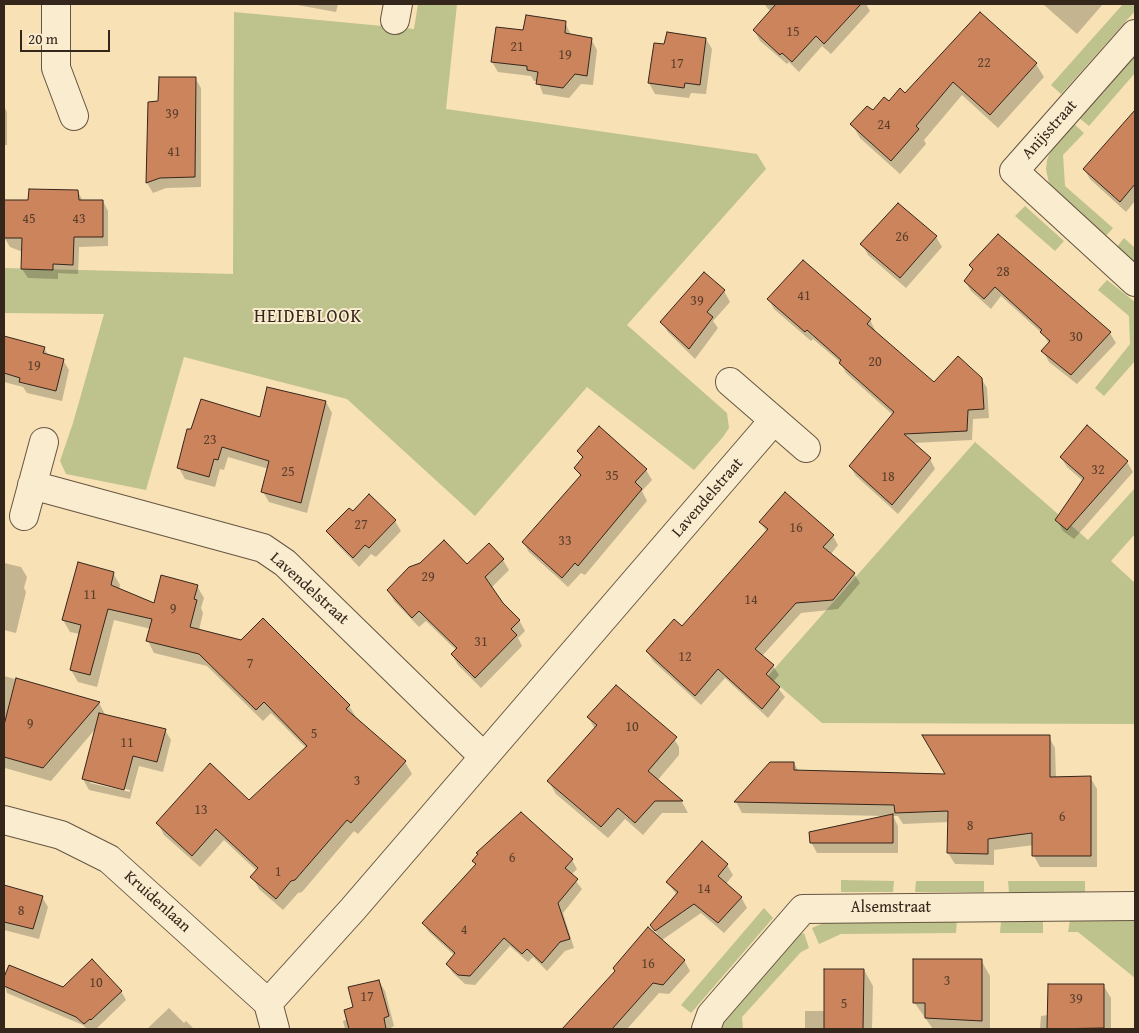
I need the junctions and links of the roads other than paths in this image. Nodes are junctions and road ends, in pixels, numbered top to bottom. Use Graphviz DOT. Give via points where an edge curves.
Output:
graph roads {
  1 [pos="56,4"];
  2 [pos="1135,34"];
  3 [pos="74,116"];
  4 [pos="1135,282"];
  5 [pos="730,382"];
  6 [pos="774,420"];
  7 [pos="44,442"];
  8 [pos="806,448"];
  9 [pos="32,485"];
  10 [pos="24,516"];
  11 [pos="483,756"];
  12 [pos="4,820"];
  13 [pos="1135,906"];
  14 [pos="268,1003"];
  15 [pos="275,1029"];
  16 [pos="706,1029"];
  1 -- 3 [label="street" via="56,68"];
  2 -- 4 [label="street, Anijsstraat" via="1014,170"];
  5 -- 6 [label="street"];
  6 -- 8 [label="street"];
  6 -- 11 [label="street, Lavendelstraat"];
  7 -- 9 [label="street"];
  9 -- 10 [label="street"];
  9 -- 11 [label="street, Lavendelstraat" via="263,548 285,563"];
  11 -- 14 [label="street, Lavendelstraat"];
  12 -- 14 [label="street, Kruidenlaan" via="61,835 109,859"];
  13 -- 16 [label="street, Alsemstraat" via="803,909 711,1015"];
  14 -- 15 [label="street"];
}
